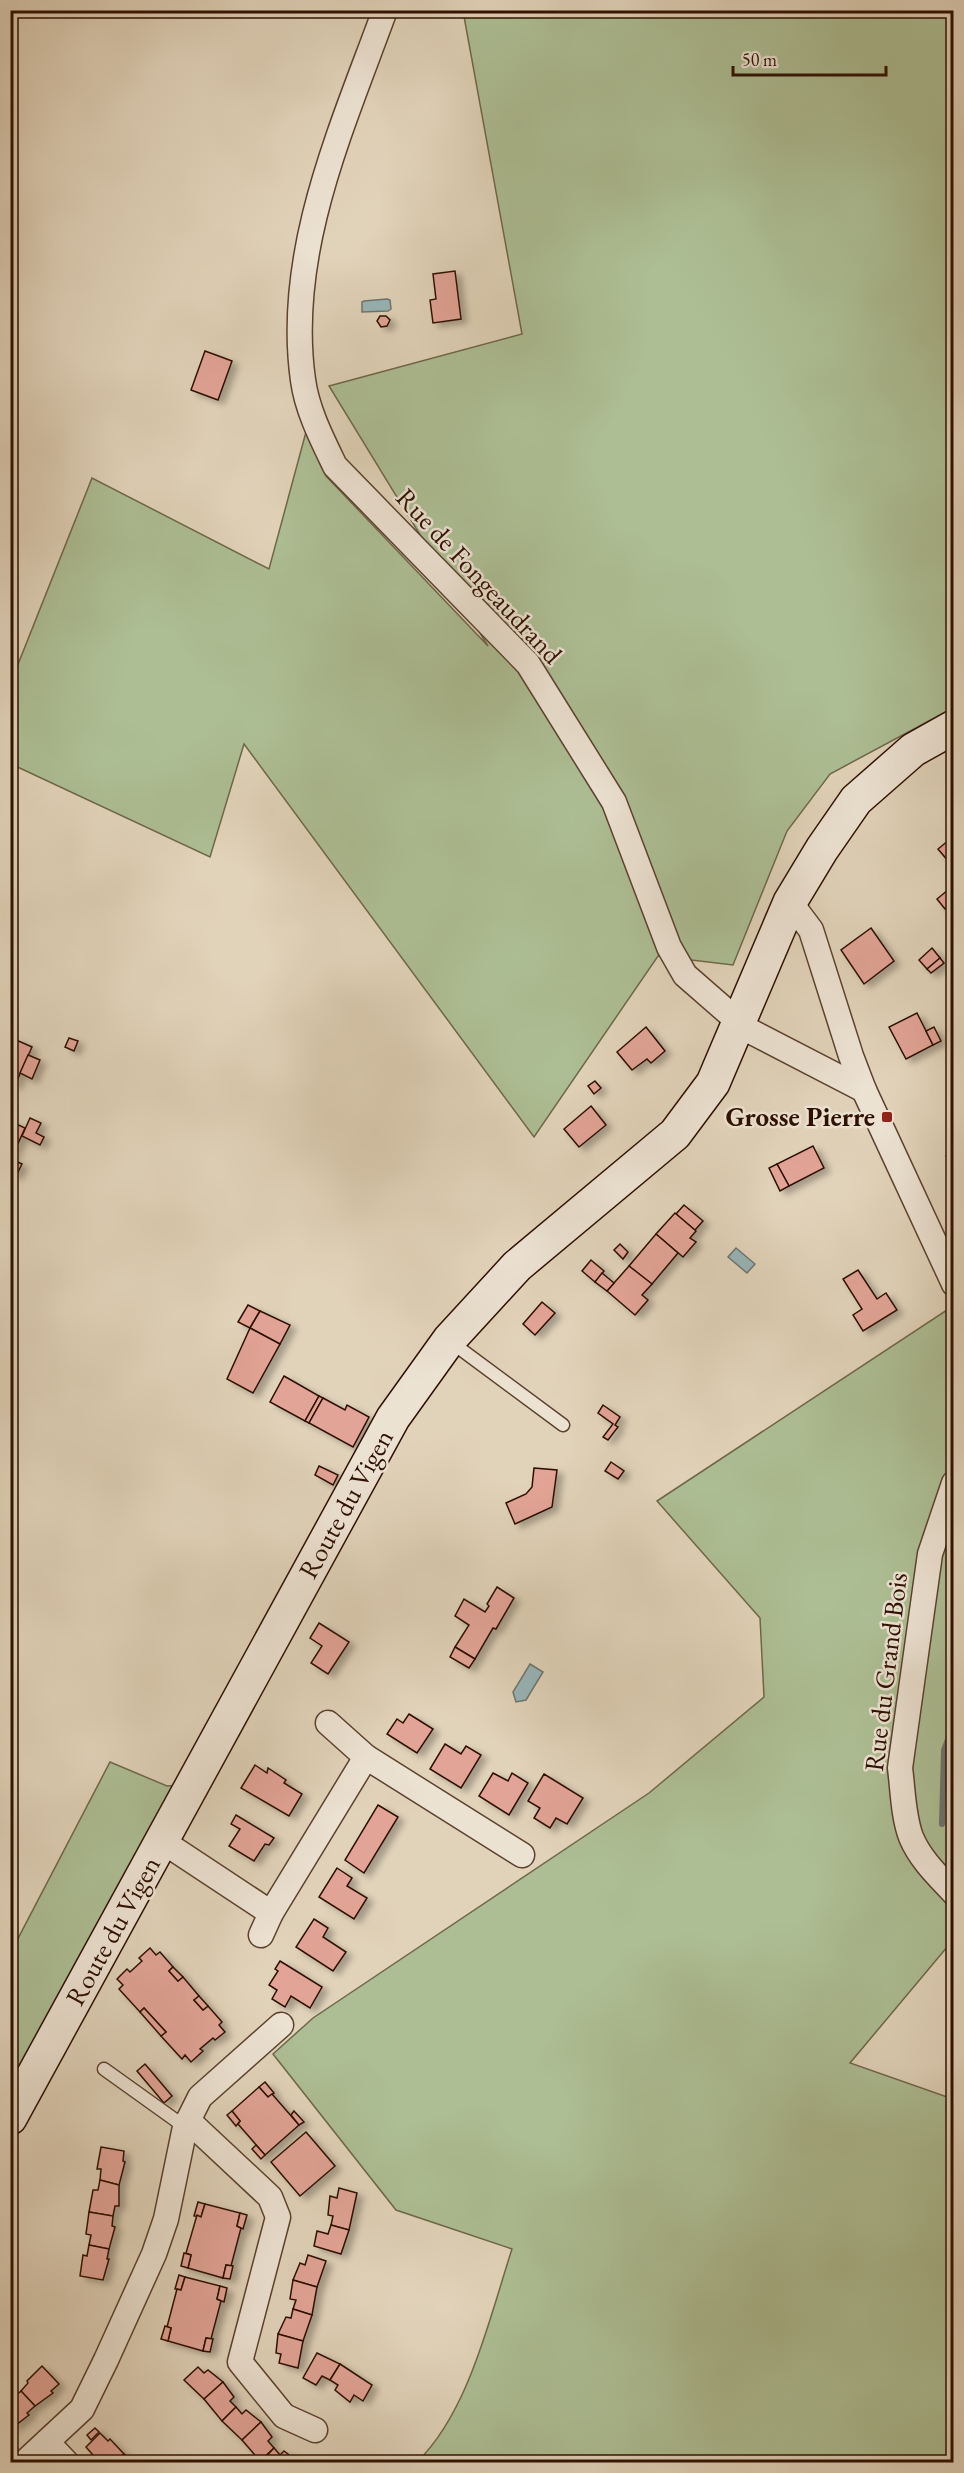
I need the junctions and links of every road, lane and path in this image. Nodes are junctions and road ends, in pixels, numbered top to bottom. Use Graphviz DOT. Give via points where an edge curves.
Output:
graph roads {
  1 [pos="385,10"];
  2 [pos="954,727"];
  3 [pos="790,902"];
  4 [pos="740,1024"];
  5 [pos="864,1090"];
  6 [pos="954,1284"];
  7 [pos="449,1340"];
  8 [pos="563,1425"];
  9 [pos="954,1483"];
  10 [pos="328,1723"];
  11 [pos="366,1756"];
  12 [pos="162,1841"];
  13 [pos="522,1855"];
  14 [pos="954,1893"];
  15 [pos="271,1912"];
  16 [pos="261,1935"];
  17 [pos="281,2025"];
  18 [pos="104,2069"];
  19 [pos="10,2118"];
  20 [pos="186,2124"];
  21 [pos="315,2430"];
  22 [pos="47,2442"];
  23 [pos="25,2463"];
  24 [pos="66,2463"];
  1 -- 4 [label="street, Rue de Fongeaudrand" via="342,123 307,253 300,327 303,382 316,426 334,466 528,664 614,802 669,947 686,975"];
  2 -- 3 [label="street, Route du Vigen" via="913,750 856,800"];
  3 -- 4 [label="street, Route du Vigen"];
  3 -- 5 [label="street" via="811,930"];
  4 -- 5 [label="street"];
  4 -- 7 [label="street, Route du Vigen" via="713,1083 675,1134 517,1266"];
  5 -- 6 [label="street"];
  7 -- 8 [label="lane"];
  7 -- 12 [label="street, Route du Vigen" via="393,1418"];
  9 -- 14 [label="street, Rue du Grand Bois" via="930,1554 900,1768 911,1837 929,1866"];
  10 -- 11 [label="street"];
  11 -- 13 [label="street"];
  11 -- 15 [label="street"];
  12 -- 15 [label="street"];
  12 -- 19 [label="street, Route du Vigen"];
  15 -- 16 [label="street"];
  17 -- 20 [label="street" via="200,2097"];
  18 -- 20 [label="lane"];
  20 -- 21 [label="street" via="193,2125 270,2197 278,2217 240,2362 284,2416"];
  20 -- 22 [label="street" via="166,2219 154,2254 82,2409"];
  22 -- 23 [label="street"];
  22 -- 24 [label="street"];
}
